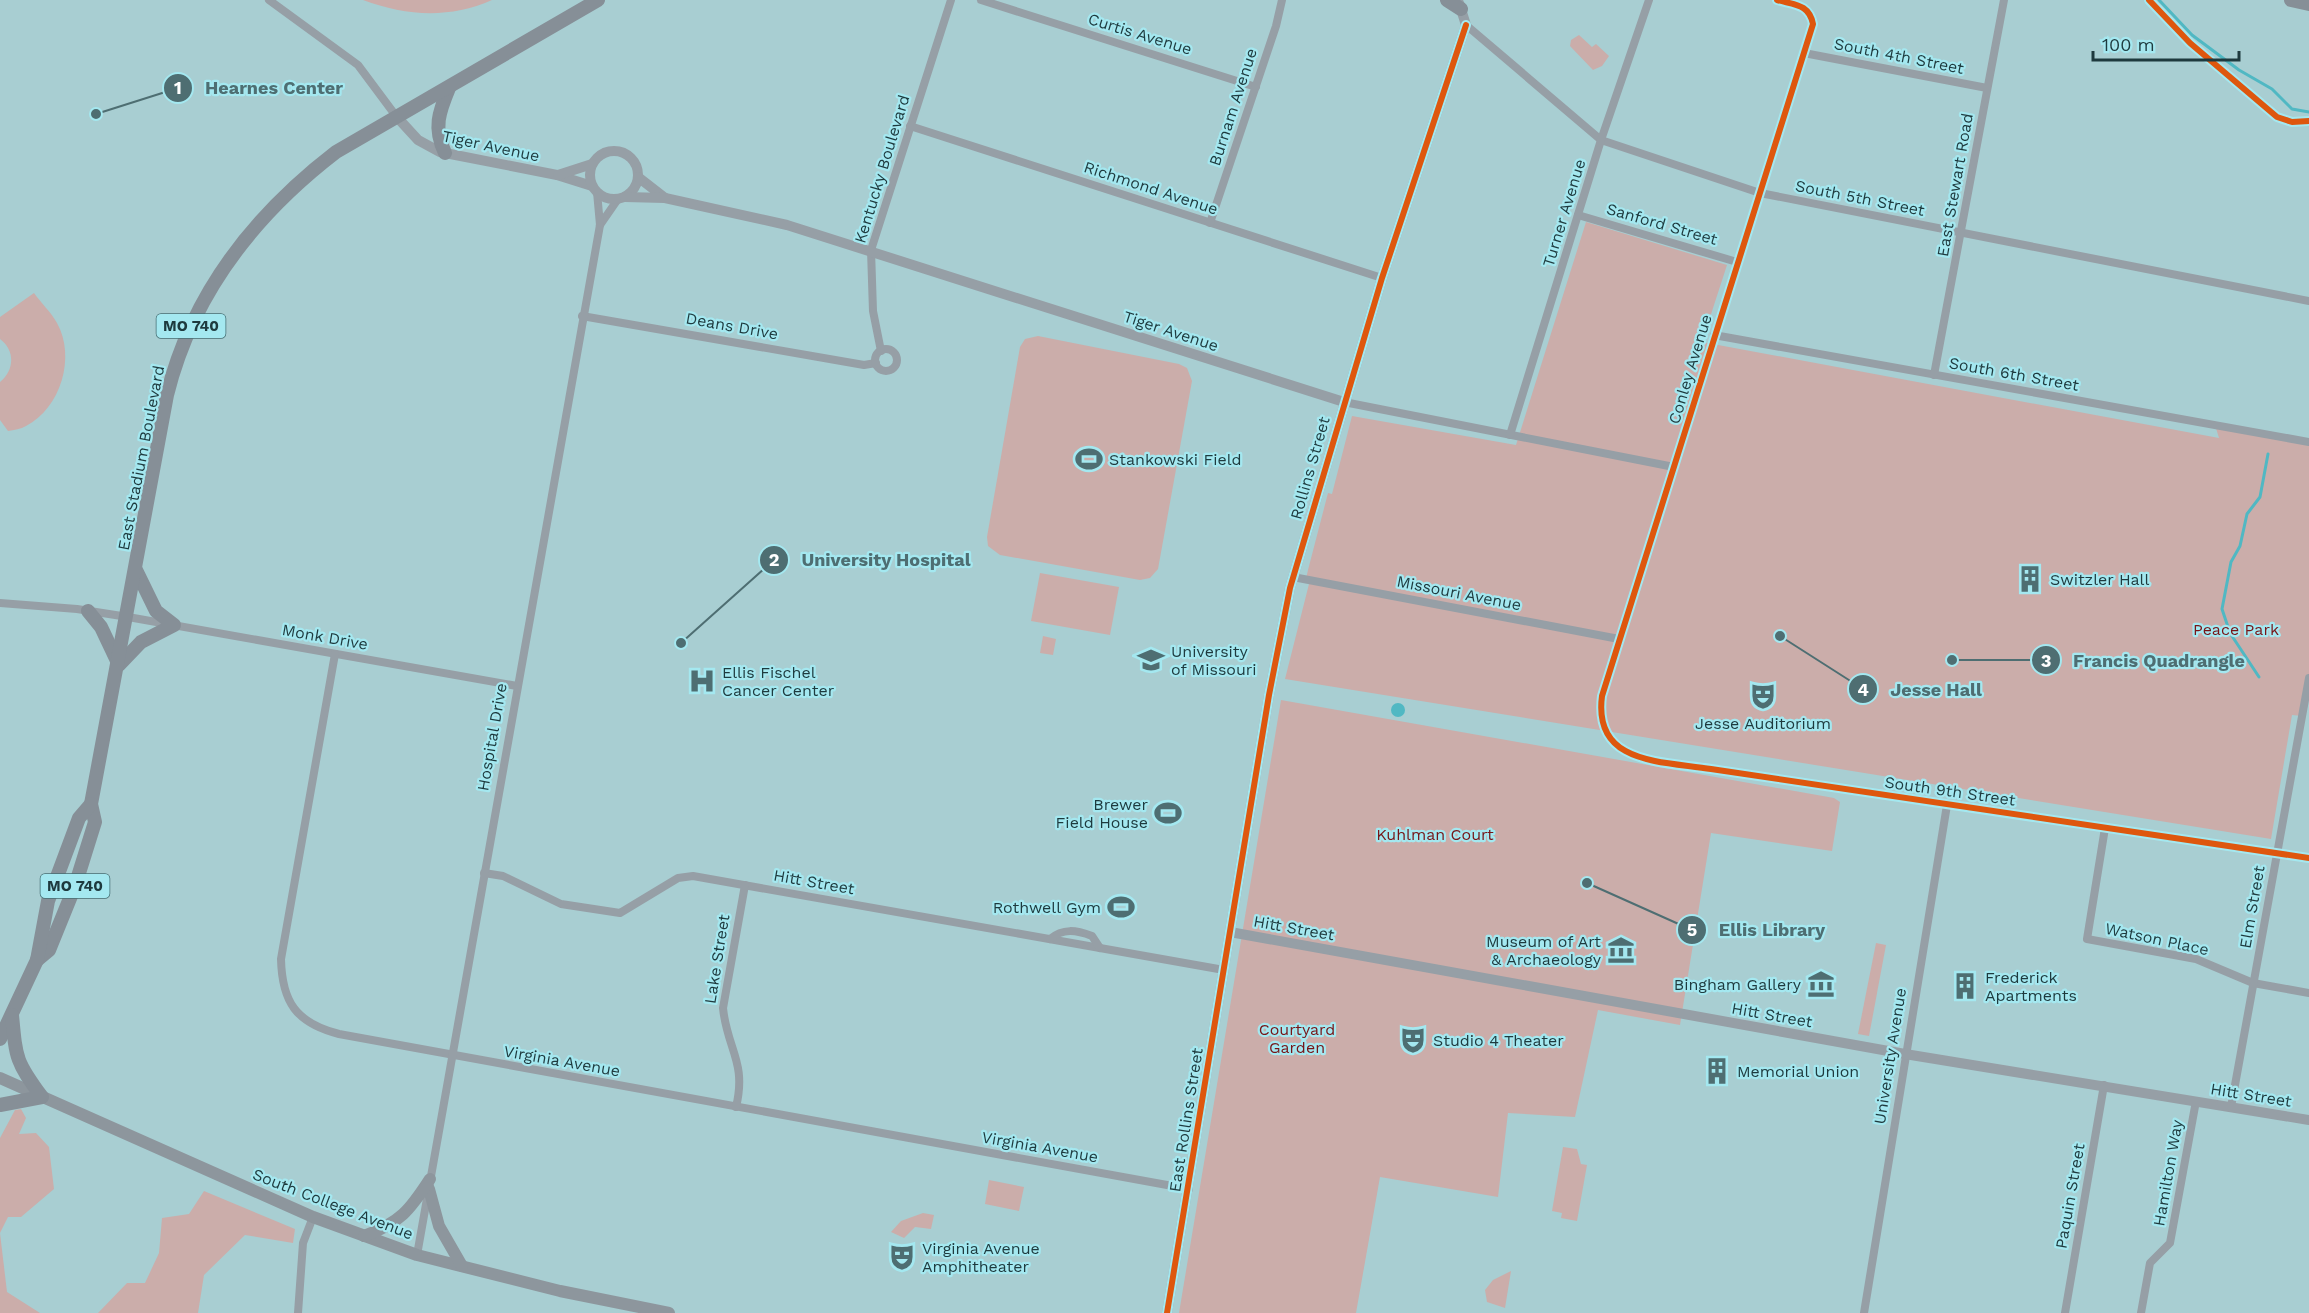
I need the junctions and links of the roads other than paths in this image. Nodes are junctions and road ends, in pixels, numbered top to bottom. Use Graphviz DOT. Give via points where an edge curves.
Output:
graph roads {
  1 [pos="269,0"];
  2 [pos="598,0"];
  3 [pos="951,0"];
  4 [pos="981,0"];
  5 [pos="1282,0"];
  6 [pos="1447,0"];
  7 [pos="1649,0"];
  8 [pos="1777,0"];
  9 [pos="2004,0"];
  10 [pos="2291,0"];
  11 [pos="1461,3"];
  12 [pos="2309,4"];
  13 [pos="1466,25"];
  14 [pos="1804,53"];
  15 [pos="449,87"];
  16 [pos="1256,87"];
  17 [pos="1987,88"];
  18 [pos="396,116"];
  19 [pos="910,126"];
  20 [pos="1601,140"];
  21 [pos="446,153"];
  22 [pos="592,164"];
  23 [pos="558,175"];
  24 [pos="638,177"];
  25 [pos="594,189"];
  26 [pos="1760,193"];
  27 [pos="621,198"];
  28 [pos="665,198"];
  29 [pos="1578,215"];
  30 [pos="1210,223"];
  31 [pos="600,225"];
  32 [pos="1962,234"];
  33 [pos="871,250"];
  34 [pos="1737,262"];
  35 [pos="1382,278"];
  36 [pos="2309,301"];
  37 [pos="582,316"];
  38 [pos="1714,335"];
  39 [pos="881,351"];
  40 [pos="876,363"];
  41 [pos="1934,375"];
  42 [pos="1344,402"];
  43 [pos="1510,435"];
  44 [pos="2309,442"];
  45 [pos="1674,467"];
  46 [pos="136,570"];
  47 [pos="1293,577"];
  48 [pos="0,603"];
  49 [pos="88,611"];
  50 [pos="128,617"];
  51 [pos="174,626"];
  52 [pos="1619,639"];
  53 [pos="335,654"];
  54 [pos="119,665"];
  55 [pos="2309,678"];
  56 [pos="517,686"];
  57 [pos="2306,717"];
  58 [pos="1601,724"];
  59 [pos="91,804"];
  60 [pos="1947,805"];
  61 [pos="2105,828"];
  62 [pos="2277,853"];
  63 [pos="2309,858"];
  64 [pos="484,873"];
  65 [pos="745,885"];
  66 [pos="1230,932"];
  67 [pos="37,960"];
  68 [pos="1224,970"];
  69 [pos="2253,983"];
  70 [pos="2309,993"];
  71 [pos="6,1017"];
  72 [pos="0,1040"];
  73 [pos="1905,1054"];
  74 [pos="451,1055"];
  75 [pos="0,1078"];
  76 [pos="2104,1085"];
  77 [pos="42,1097"];
  78 [pos="2196,1101"];
  79 [pos="0,1105"];
  80 [pos="736,1107"];
  81 [pos="2231,1107"];
  82 [pos="2309,1120"];
  83 [pos="429,1184"];
  84 [pos="1189,1189"];
  85 [pos="313,1217"];
  86 [pos="364,1236"];
  87 [pos="417,1255"];
  88 [pos="462,1266"];
  89 [pos="632,1310"];
  90 [pos="298,1313"];
  91 [pos="669,1313"];
  92 [pos="1167,1313"];
  93 [pos="1864,1313"];
  94 [pos="2066,1313"];
  95 [pos="2141,1313"];
  1 -- 18 [label="street" via="358,65"];
  2 -- 15 [label="main road, East Stadium Boulevard / MO 740"];
  3 -- 19 [label="street, Kentucky Boulevard"];
  4 -- 16 [label="street, Curtis Avenue"];
  5 -- 16 [label="street, Burnam Avenue"];
  6 -- 11 [label="main road"];
  7 -- 20 [label="street, Turner Avenue"];
  8 -- 14 [label="street, Conley Avenue" via="1811,13 1813,24"];
  9 -- 17 [label="street, East Stewart Road"];
  10 -- 12 [label="main road"];
  11 -- 13 [label="street"];
  13 -- 20 [label="street, South 5th Street"];
  13 -- 35 [label="street, Rollins Street"];
  14 -- 17 [label="street, South 4th Street"];
  14 -- 26 [label="street, Conley Avenue"];
  15 -- 18 [label="main road, East Stadium Boulevard / MO 740"];
  15 -- 21 [label="main road" via="437,123 439,141"];
  16 -- 30 [label="street, Burnam Avenue"];
  17 -- 32 [label="street, East Stewart Road"];
  18 -- 21 [label="street, Tiger Avenue" via="427,147"];
  18 -- 46 [label="main road, East Stadium Boulevard / MO 740" via="336,152 278,202 238,247 205,296 175,366"];
  19 -- 30 [label="street, Richmond Avenue"];
  19 -- 33 [label="street, Kentucky Boulevard"];
  20 -- 26 [label="street, South 5th Street"];
  20 -- 29 [label="street, Turner Avenue"];
  21 -- 23 [label="street, Tiger Avenue"];
  22 -- 23 [label="street, Tiger Avenue"];
  22 -- 24 [label="street" via="603,153 620,152 634,161"];
  22 -- 25 [label="street"];
  23 -- 25 [label="street, Tiger Avenue"];
  24 -- 27 [label="street" via="636,185"];
  24 -- 28 [label="street, Tiger Avenue"];
  25 -- 27 [label="street" via="603,197"];
  25 -- 31 [label="street, Hospital Drive"];
  26 -- 32 [label="street, South 5th Street"];
  26 -- 34 [label="street, Conley Avenue"];
  27 -- 28 [label="street, Tiger Avenue"];
  27 -- 31 [label="street, Hospital Drive"];
  28 -- 33 [label="street, Tiger Avenue" via="787,225"];
  29 -- 34 [label="street, Sanford Street"];
  29 -- 43 [label="street, Turner Avenue"];
  30 -- 35 [label="street, Richmond Avenue"];
  31 -- 37 [label="street, Hospital Drive"];
  32 -- 36 [label="street, South 5th Street"];
  32 -- 41 [label="street, East Stewart Road"];
  33 -- 39 [label="street, Kentucky Boulevard" via="873,311"];
  33 -- 42 [label="street, Tiger Avenue"];
  34 -- 38 [label="street, Conley Avenue"];
  35 -- 42 [label="street, Rollins Street"];
  37 -- 40 [label="street, Deans Drive" via="864,365"];
  37 -- 56 [label="street, Hospital Drive"];
  38 -- 41 [label="street, South 6th Street"];
  38 -- 45 [label="street, Conley Avenue"];
  39 -- 40 [label="street"];
  39 -- 40 [label="street" via="893,351 896,364 885,370"];
  41 -- 44 [label="street, South 6th Street"];
  42 -- 43 [label="street, Tiger Avenue"];
  42 -- 47 [label="street, Rollins Street"];
  43 -- 45 [label="street, Tiger Avenue"];
  45 -- 52 [label="street, Conley Avenue"];
  46 -- 50 [label="main road, East Stadium Boulevard / MO 740"];
  46 -- 51 [label="main road" via="156,611"];
  47 -- 52 [label="street, Missouri Avenue"];
  47 -- 66 [label="street, Rollins Street" via="1270,687"];
  48 -- 49 [label="street, Monk Drive"];
  49 -- 50 [label="street, Monk Drive"];
  49 -- 54 [label="main road"];
  50 -- 51 [label="street, Monk Drive"];
  50 -- 54 [label="main road, East Stadium Boulevard / MO 740"];
  51 -- 53 [label="street, Monk Drive"];
  51 -- 54 [label="main road" via="141,642"];
  52 -- 58 [label="street, Conley Avenue" via="1602,696"];
  53 -- 56 [label="street, Monk Drive"];
  53 -- 74 [label="street, Virginia Avenue" via="286,927 281,981 296,1012 324,1030"];
  54 -- 59 [label="main road, East Stadium Boulevard / MO 740"];
  55 -- 57 [label="street, Elm Street"];
  56 -- 64 [label="street, Hospital Drive"];
  57 -- 62 [label="street, Elm Street"];
  58 -- 60 [label="street, South 9th Street" via="1608,738 1634,756"];
  59 -- 67 [label="main road, East Stadium Boulevard / MO 740" via="79,818 48,901"];
  59 -- 67 [label="main road, East Stadium Boulevard / MO 740" via="95,822 75,886 49,950"];
  60 -- 61 [label="street, South 9th Street"];
  60 -- 73 [label="street, University Avenue"];
  61 -- 62 [label="street, South 9th Street"];
  61 -- 69 [label="street, Watson Place" via="2087,939 2196,959"];
  62 -- 63 [label="street, South 9th Street"];
  62 -- 69 [label="street, Elm Street"];
  64 -- 65 [label="street, Hitt Street" via="503,876 561,904 620,913 685,875"];
  64 -- 74 [label="street, Hospital Drive"];
  65 -- 68 [label="street, Hitt Street"];
  65 -- 80 [label="street, Lake Street" via="723,1008 724,1025 741,1080"];
  66 -- 68 [label="street, East Rollins Street"];
  66 -- 73 [label="street, Hitt Street"];
  67 -- 71 [label="main road, East Stadium Boulevard / MO 740"];
  68 -- 84 [label="street, East Rollins Street"];
  69 -- 70 [label="street, Watson Place"];
  69 -- 81 [label="street, Elm Street"];
  71 -- 72 [label="main road, East Stadium Boulevard / MO 740"];
  71 -- 77 [label="main road" via="20,1067"];
  73 -- 76 [label="street, Hitt Street"];
  73 -- 93 [label="street, University Avenue"];
  74 -- 80 [label="street, Virginia Avenue"];
  74 -- 83 [label="street, Hospital Drive"];
  75 -- 77 [label="main road, South College Avenue"];
  76 -- 78 [label="street, Hitt Street"];
  76 -- 94 [label="street, Paquin Street"];
  77 -- 79 [label="main road"];
  77 -- 85 [label="main road, South College Avenue"];
  78 -- 81 [label="street, Hitt Street"];
  78 -- 95 [label="street, Hamilton Way" via="2170,1243 2150,1263"];
  80 -- 84 [label="street, Virginia Avenue"];
  81 -- 82 [label="street, Hitt Street"];
  83 -- 86 [label="main road" via="404,1216"];
  83 -- 87 [label="street, Hospital Drive"];
  83 -- 88 [label="main road" via="439,1226"];
  84 -- 92 [label="street, East Rollins Street"];
  85 -- 86 [label="main road, South College Avenue"];
  85 -- 90 [label="street" via="303,1243"];
  86 -- 87 [label="main road, South College Avenue"];
  87 -- 88 [label="main road, South College Avenue"];
  88 -- 89 [label="main road, South College Avenue"];
  89 -- 91 [label="main road, South College Avenue"];
}
